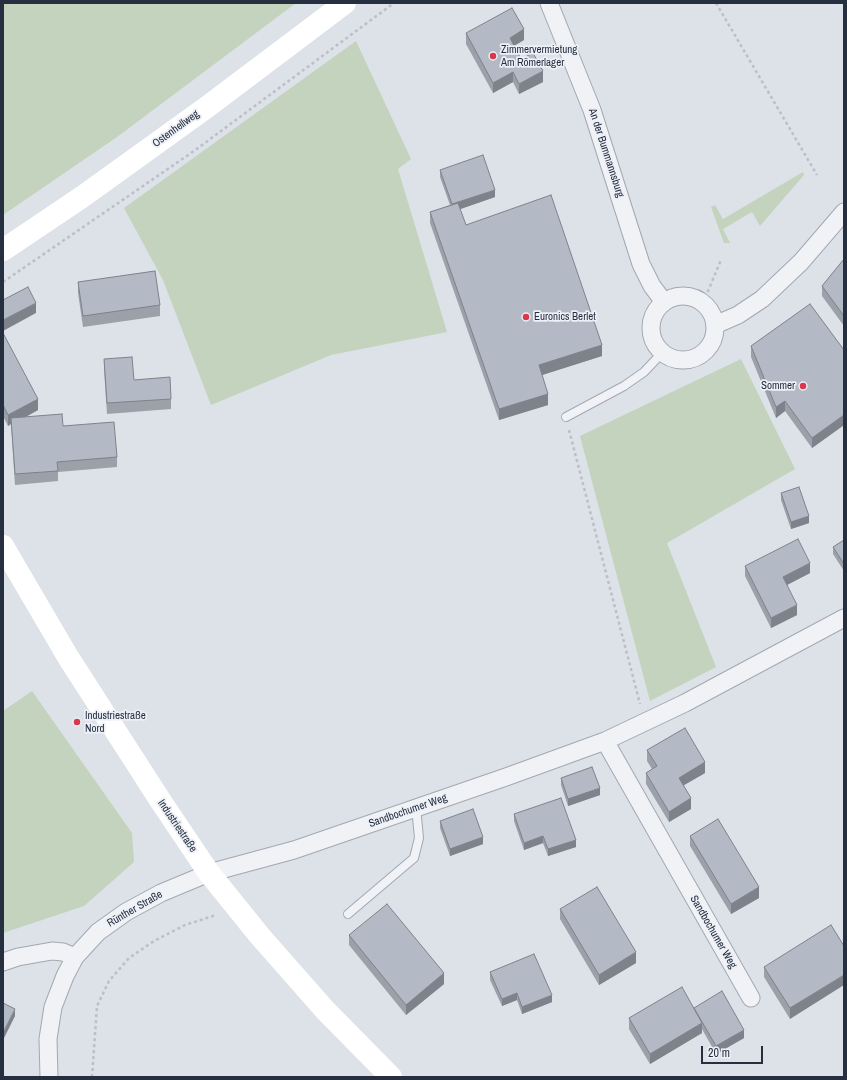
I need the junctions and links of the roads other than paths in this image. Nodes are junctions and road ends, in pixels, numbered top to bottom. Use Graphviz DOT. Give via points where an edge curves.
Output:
graph roads {
  1 [pos="549,3"];
  2 [pos="336,6"];
  3 [pos="844,212"];
  4 [pos="3,250"];
  5 [pos="664,302"];
  6 [pos="715,325"];
  7 [pos="662,353"];
  8 [pos="566,417"];
  9 [pos="3,546"];
  10 [pos="844,618"];
  11 [pos="605,741"];
  12 [pos="416,807"];
  13 [pos="209,873"];
  14 [pos="348,914"];
  15 [pos="75,958"];
  16 [pos="3,962"];
  17 [pos="750,998"];
  18 [pos="49,1077"];
  19 [pos="390,1077"];
  1 -- 5 [label="street, An der Bummannsburg" via="592,110 641,264"];
  2 -- 4 [label="street, Ostenhellweg" via="207,107"];
  3 -- 6 [label="street" via="801,262 762,299 738,315"];
  5 -- 6 [label="street" via="677,296 690,296 703,303 712,313"];
  5 -- 7 [label="street" via="656,310 651,327 655,344"];
  6 -- 7 [label="street" via="714,339 698,357 680,360"];
  7 -- 8 [label="lane" via="644,372 624,386"];
  9 -- 13 [label="street, Industriestraße" via="68,657"];
  10 -- 11 [label="street, Sandbochumer Weg"];
  11 -- 12 [label="street, Sandbochumer Weg"];
  11 -- 17 [label="street, Sandbochumer Weg"];
  12 -- 13 [label="street, Sandbochumer Weg" via="294,850"];
  12 -- 14 [label="lane" via="420,838 414,858"];
  13 -- 15 [label="street, Rünther Straße" via="161,893 126,912 98,932"];
  13 -- 19 [label="street, Industriestraße" via="325,1010"];
  15 -- 16 [label="street" via="63,952 52,952"];
  15 -- 18 [label="street, Rünther Straße" via="53,1007 48,1040"];
}
